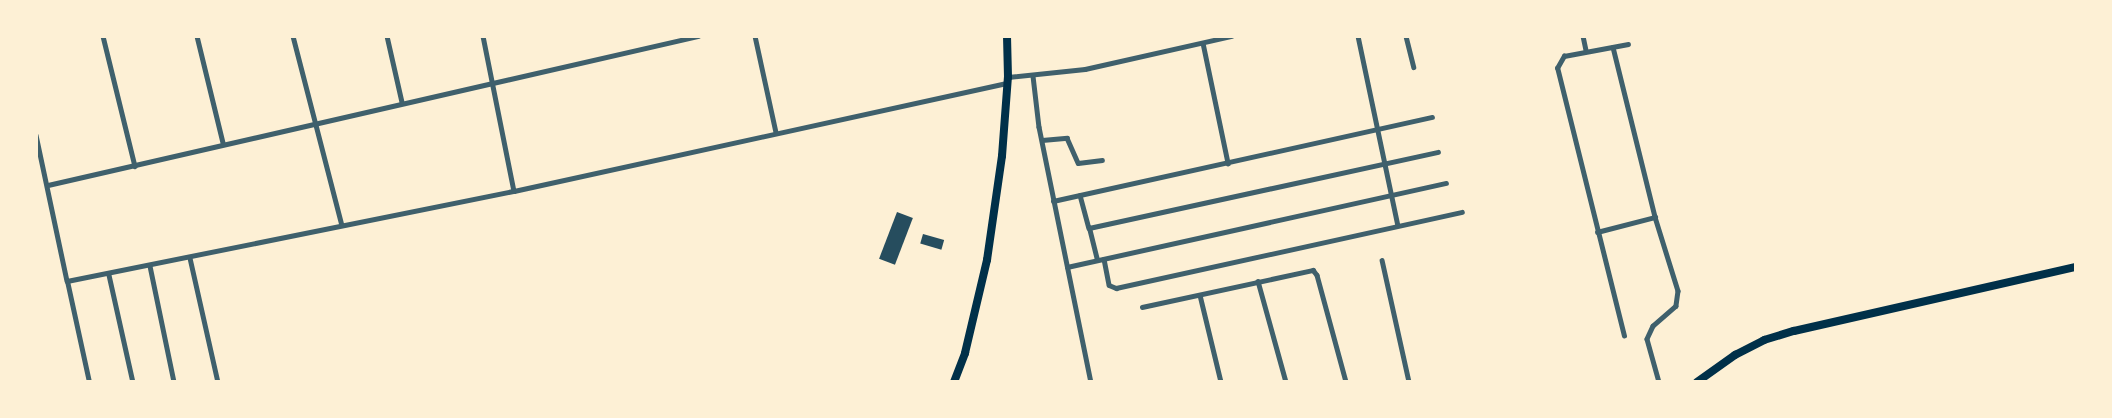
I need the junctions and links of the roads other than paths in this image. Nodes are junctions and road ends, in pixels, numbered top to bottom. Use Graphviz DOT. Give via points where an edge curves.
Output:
graph roads {
  1 [pos="104,36"];
  2 [pos="197,36"];
  3 [pos="293,36"];
  4 [pos="387,36"];
  5 [pos="483,36"];
  6 [pos="698,36"];
  7 [pos="755,36"];
  8 [pos="1007,36"];
  9 [pos="1231,36"];
  10 [pos="1358,36"];
  11 [pos="1406,36"];
  12 [pos="1583,36"];
  13 [pos="1203,42"];
  14 [pos="1628,44"];
  15 [pos="1613,47"];
  16 [pos="1586,50"];
  17 [pos="1414,67"];
  18 [pos="1033,76"];
  19 [pos="1008,80"];
  20 [pos="495,83"];
  21 [pos="402,102"];
  22 [pos="1432,118"];
  23 [pos="315,122"];
  24 [pos="1380,129"];
  25 [pos="776,132"];
  26 [pos="36,135"];
  27 [pos="1042,140"];
  28 [pos="223,143"];
  29 [pos="1438,152"];
  30 [pos="1102,160"];
  31 [pos="1387,162"];
  32 [pos="1228,163"];
  33 [pos="135,166"];
  34 [pos="1446,183"];
  35 [pos="48,185"];
  36 [pos="514,191"];
  37 [pos="1393,193"];
  38 [pos="1080,195"];
  39 [pos="1053,200"];
  40 [pos="1462,212"];
  41 [pos="1655,217"];
  42 [pos="342,225"];
  43 [pos="1398,225"];
  44 [pos="1089,228"];
  45 [pos="1597,232"];
  46 [pos="190,258"];
  47 [pos="1104,259"];
  48 [pos="1097,260"];
  49 [pos="1382,260"];
  50 [pos="150,266"];
  51 [pos="1067,267"];
  52 [pos="2076,267"];
  53 [pos="109,275"];
  54 [pos="68,281"];
  55 [pos="1258,281"];
  56 [pos="1200,295"];
  57 [pos="1142,307"];
  58 [pos="1624,336"];
  59 [pos="89,382"];
  60 [pos="133,382"];
  61 [pos="174,382"];
  62 [pos="218,382"];
  63 [pos="954,382"];
  64 [pos="1091,382"];
  65 [pos="1221,382"];
  66 [pos="1286,382"];
  67 [pos="1346,382"];
  68 [pos="1409,382"];
  69 [pos="1659,382"];
  70 [pos="1697,382"];
  1 -- 33 [label="street"];
  2 -- 28 [label="street"];
  3 -- 23 [label="street"];
  4 -- 21 [label="street"];
  5 -- 20 [label="street"];
  6 -- 20 [label="street"];
  7 -- 25 [label="street"];
  8 -- 19 [label="main road"];
  9 -- 13 [label="street"];
  10 -- 24 [label="street"];
  11 -- 17 [label="street"];
  12 -- 16 [label="street"];
  13 -- 18 [label="street" via="1085,69"];
  13 -- 32 [label="street"];
  14 -- 15 [label="street"];
  15 -- 16 [label="street"];
  15 -- 41 [label="street"];
  16 -- 45 [label="street" via="1564,56 1557,68"];
  18 -- 19 [label="street"];
  18 -- 27 [label="street"];
  19 -- 25 [label="street"];
  19 -- 63 [label="main road" via="1002,156 987,260 965,353"];
  20 -- 21 [label="street"];
  20 -- 36 [label="street"];
  21 -- 23 [label="street"];
  22 -- 24 [label="street"];
  23 -- 28 [label="street"];
  23 -- 42 [label="street"];
  24 -- 31 [label="street"];
  24 -- 32 [label="street"];
  25 -- 36 [label="street"];
  26 -- 35 [label="street"];
  27 -- 30 [label="street" via="1066,138 1078,163"];
  27 -- 39 [label="street"];
  28 -- 33 [label="street"];
  29 -- 31 [label="street"];
  31 -- 37 [label="street"];
  31 -- 44 [label="street"];
  32 -- 38 [label="street"];
  33 -- 35 [label="street"];
  34 -- 37 [label="street"];
  35 -- 54 [label="street"];
  36 -- 42 [label="street"];
  37 -- 43 [label="street"];
  37 -- 47 [label="street"];
  38 -- 39 [label="street"];
  38 -- 44 [label="street"];
  39 -- 51 [label="street"];
  40 -- 43 [label="street"];
  41 -- 45 [label="street"];
  41 -- 69 [label="street" via="1678,296 1676,306 1648,335 1649,352"];
  42 -- 46 [label="street"];
  43 -- 47 [label="street" via="1116,288 1109,285"];
  44 -- 48 [label="street"];
  45 -- 58 [label="street"];
  46 -- 50 [label="street"];
  46 -- 62 [label="street"];
  47 -- 48 [label="street"];
  48 -- 51 [label="street"];
  49 -- 68 [label="street"];
  50 -- 53 [label="street"];
  50 -- 61 [label="street"];
  51 -- 64 [label="street"];
  52 -- 70 [label="main road" via="1764,340"];
  53 -- 54 [label="street"];
  53 -- 60 [label="street"];
  54 -- 59 [label="street"];
  55 -- 56 [label="street"];
  55 -- 66 [label="street"];
  55 -- 67 [label="street" via="1310,270 1316,272"];
  56 -- 57 [label="street"];
  56 -- 65 [label="street"];
}
